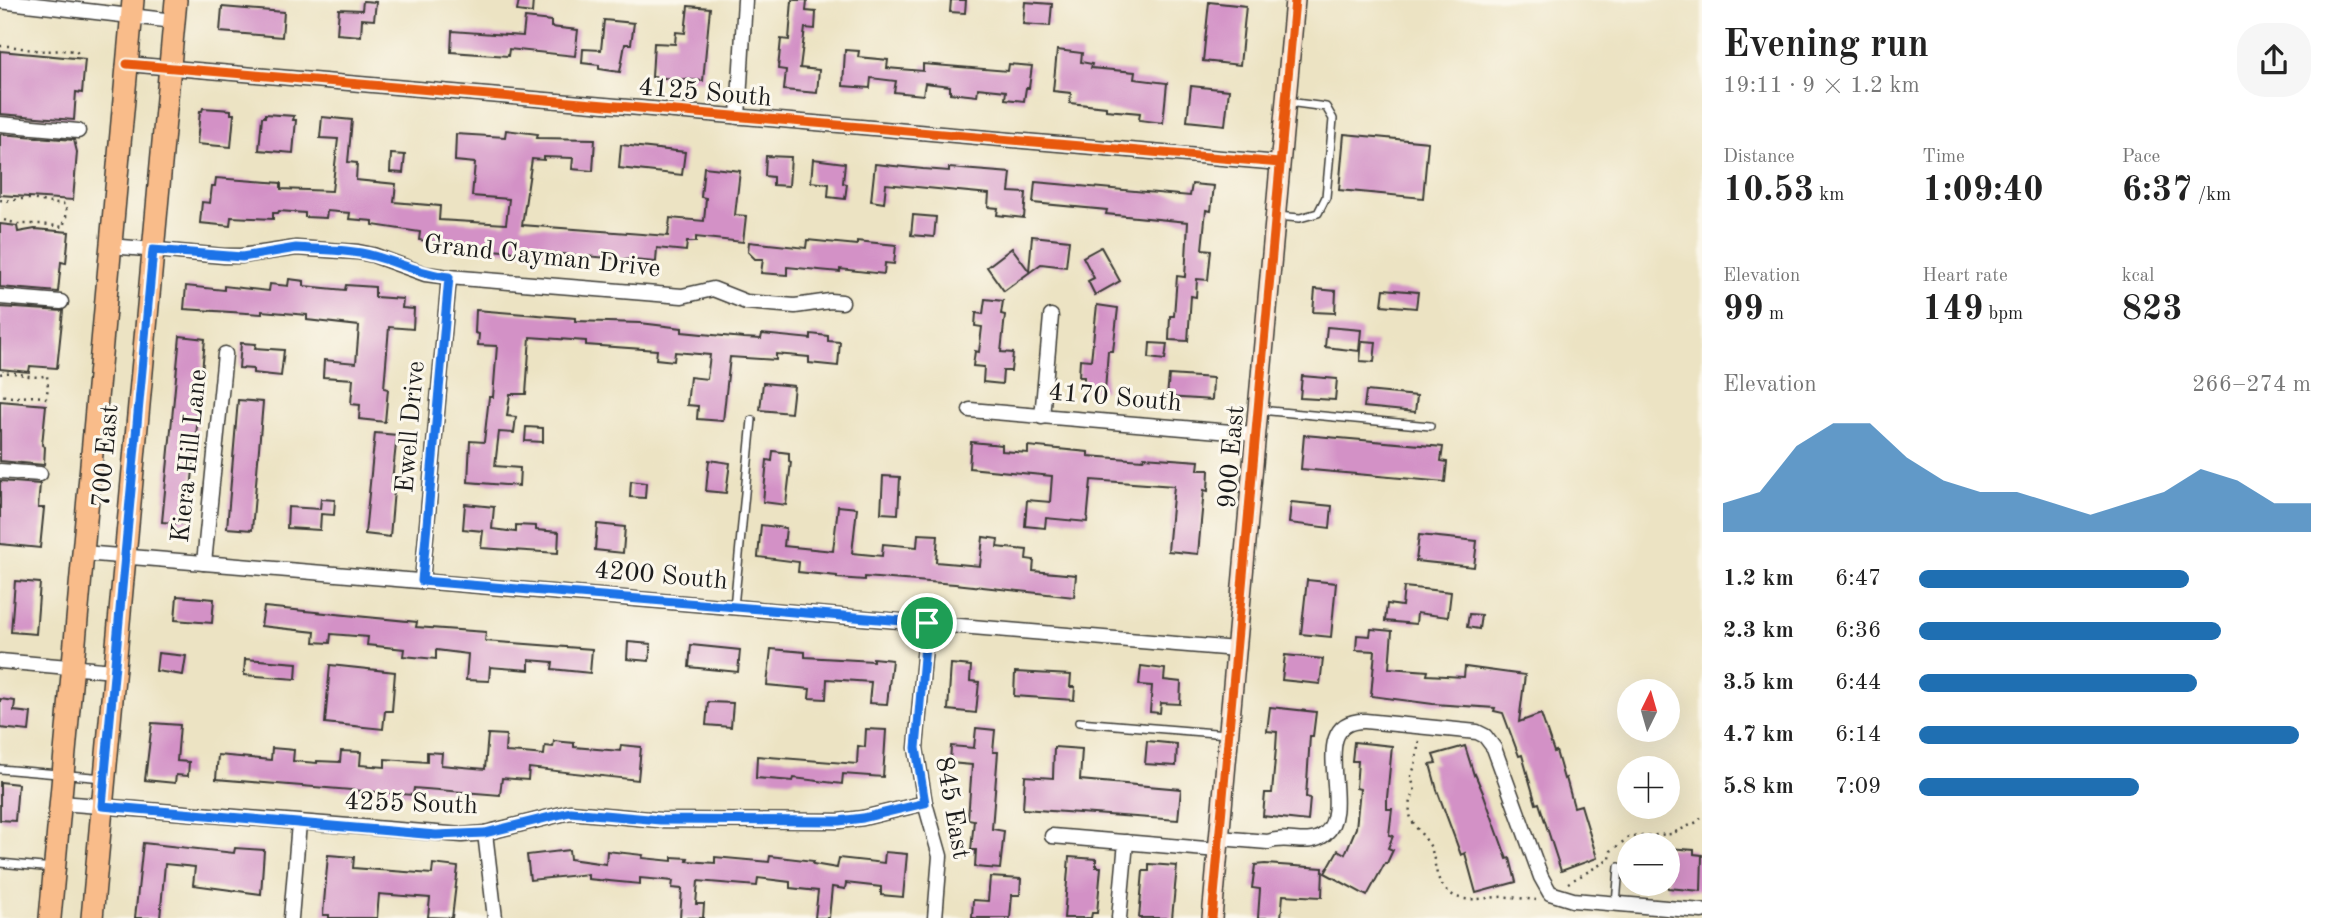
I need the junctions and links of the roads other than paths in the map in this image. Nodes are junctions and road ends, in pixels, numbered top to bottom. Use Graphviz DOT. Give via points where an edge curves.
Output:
graph roads {
  1 [pos="746,0"];
  2 [pos="1295,0"];
  3 [pos="0,1"];
  4 [pos="132,8"];
  5 [pos="175,10"];
  6 [pos="127,64"];
  7 [pos="169,68"];
  8 [pos="1285,102"];
  9 [pos="738,117"];
  10 [pos="0,124"];
  11 [pos="78,131"];
  12 [pos="1280,163"];
  13 [pos="1275,216"];
  14 [pos="111,246"];
  15 [pos="153,250"];
  16 [pos="449,277"];
  17 [pos="0,297"];
  18 [pos="61,302"];
  19 [pos="842,302"];
  20 [pos="1051,316"];
  21 [pos="225,354"];
  22 [pos="970,410"];
  23 [pos="1257,410"];
  24 [pos="1042,416"];
  25 [pos="752,420"];
  26 [pos="1430,426"];
  27 [pos="1255,434"];
  28 [pos="0,471"];
  29 [pos="40,474"];
  30 [pos="83,552"];
  31 [pos="125,556"];
  32 [pos="204,563"];
  33 [pos="422,581"];
  34 [pos="734,607"];
  35 [pos="927,623"];
  36 [pos="1236,649"];
  37 [pos="0,661"];
  38 [pos="72,668"];
  39 [pos="114,671"];
  40 [pos="1079,722"];
  41 [pos="1228,734"];
  42 [pos="0,769"];
  43 [pos="63,775"];
  44 [pos="104,778"];
  45 [pos="61,803"];
  46 [pos="925,803"];
  47 [pos="102,806"];
  48 [pos="299,823"];
  49 [pos="485,833"];
  50 [pos="1052,836"];
  51 [pos="1219,839"];
  52 [pos="1126,842"];
  53 [pos="0,863"];
  54 [pos="54,868"];
  55 [pos="1617,892"];
  56 [pos="1616,904"];
  57 [pos="1702,911"];
  58 [pos="50,918"];
  59 [pos="92,918"];
  60 [pos="290,918"];
  61 [pos="495,918"];
  62 [pos="935,918"];
  63 [pos="1119,918"];
  64 [pos="1212,918"];
  1 -- 9 [label="street"];
  2 -- 8 [label="main road, 900 East"];
  3 -- 4 [label="street"];
  4 -- 5 [label="street"];
  4 -- 6 [label="main road, 700 East"];
  5 -- 7 [label="main road, 700 East"];
  6 -- 7 [label="street, 4125 South"];
  6 -- 14 [label="main road, 700 East"];
  7 -- 9 [label="street, 4125 South"];
  7 -- 15 [label="main road, 700 East"];
  8 -- 12 [label="main road, 900 East"];
  8 -- 13 [label="lane" via="1326,107 1333,119 1322,207 1300,218"];
  9 -- 12 [label="street, 4125 South"];
  10 -- 11 [label="street"];
  12 -- 13 [label="main road, 900 East"];
  13 -- 23 [label="main road, 900 East"];
  14 -- 15 [label="street, Grand Cayman Drive"];
  14 -- 30 [label="main road, 700 East"];
  15 -- 16 [label="street, Grand Cayman Drive" via="233,257 296,248 358,252"];
  15 -- 31 [label="main road, 700 East"];
  16 -- 19 [label="street, Grand Cayman Drive" via="682,296 713,289 747,302 795,306"];
  16 -- 33 [label="street, Ewell Drive"];
  17 -- 18 [label="street"];
  20 -- 24 [label="street"];
  21 -- 32 [label="street, Kiera Hill Lane"];
  22 -- 24 [label="street, 4170 South"];
  23 -- 26 [label="lane"];
  23 -- 27 [label="main road, 900 East"];
  24 -- 27 [label="street, 4170 South"];
  25 -- 34 [label="lane"];
  27 -- 36 [label="main road, 900 East"];
  28 -- 29 [label="street"];
  30 -- 31 [label="street, 4200 South"];
  30 -- 38 [label="main road, 700 East"];
  31 -- 32 [label="street, 4200 South"];
  31 -- 39 [label="main road, 700 East"];
  32 -- 33 [label="street, 4200 South"];
  33 -- 34 [label="street, 4200 South"];
  34 -- 35 [label="street, 4200 South"];
  35 -- 36 [label="street, 4200 South"];
  35 -- 46 [label="street, 845 East" via="916,748"];
  36 -- 41 [label="main road, 900 East"];
  37 -- 38 [label="street"];
  38 -- 39 [label="street"];
  38 -- 43 [label="main road, 700 East"];
  39 -- 44 [label="main road, 700 East"];
  40 -- 41 [label="lane"];
  41 -- 51 [label="main road, 900 East"];
  42 -- 43 [label="lane"];
  43 -- 44 [label="lane"];
  43 -- 45 [label="main road, 700 East"];
  44 -- 47 [label="main road, 700 East"];
  45 -- 47 [label="street, 4255 South"];
  45 -- 54 [label="main road, 700 East"];
  46 -- 49 [label="street, 4255 South" via="839,821 660,820 570,812"];
  46 -- 62 [label="street, 845 East" via="940,856"];
  47 -- 48 [label="street, 4255 South"];
  47 -- 59 [label="main road, 700 East"];
  48 -- 49 [label="street, 4255 South" via="436,835"];
  48 -- 60 [label="street"];
  49 -- 61 [label="street"];
  50 -- 52 [label="street"];
  51 -- 52 [label="street"];
  51 -- 56 [label="street" via="1268,833 1275,839 1312,841 1325,835 1335,815 1334,747 1340,729 1349,723 1477,732 1494,748 1550,893"];
  51 -- 64 [label="main road, 900 East"];
  52 -- 63 [label="street"];
  53 -- 54 [label="lane"];
  54 -- 58 [label="main road, 700 East"];
  55 -- 56 [label="lane"];
  56 -- 57 [label="street"];
}
